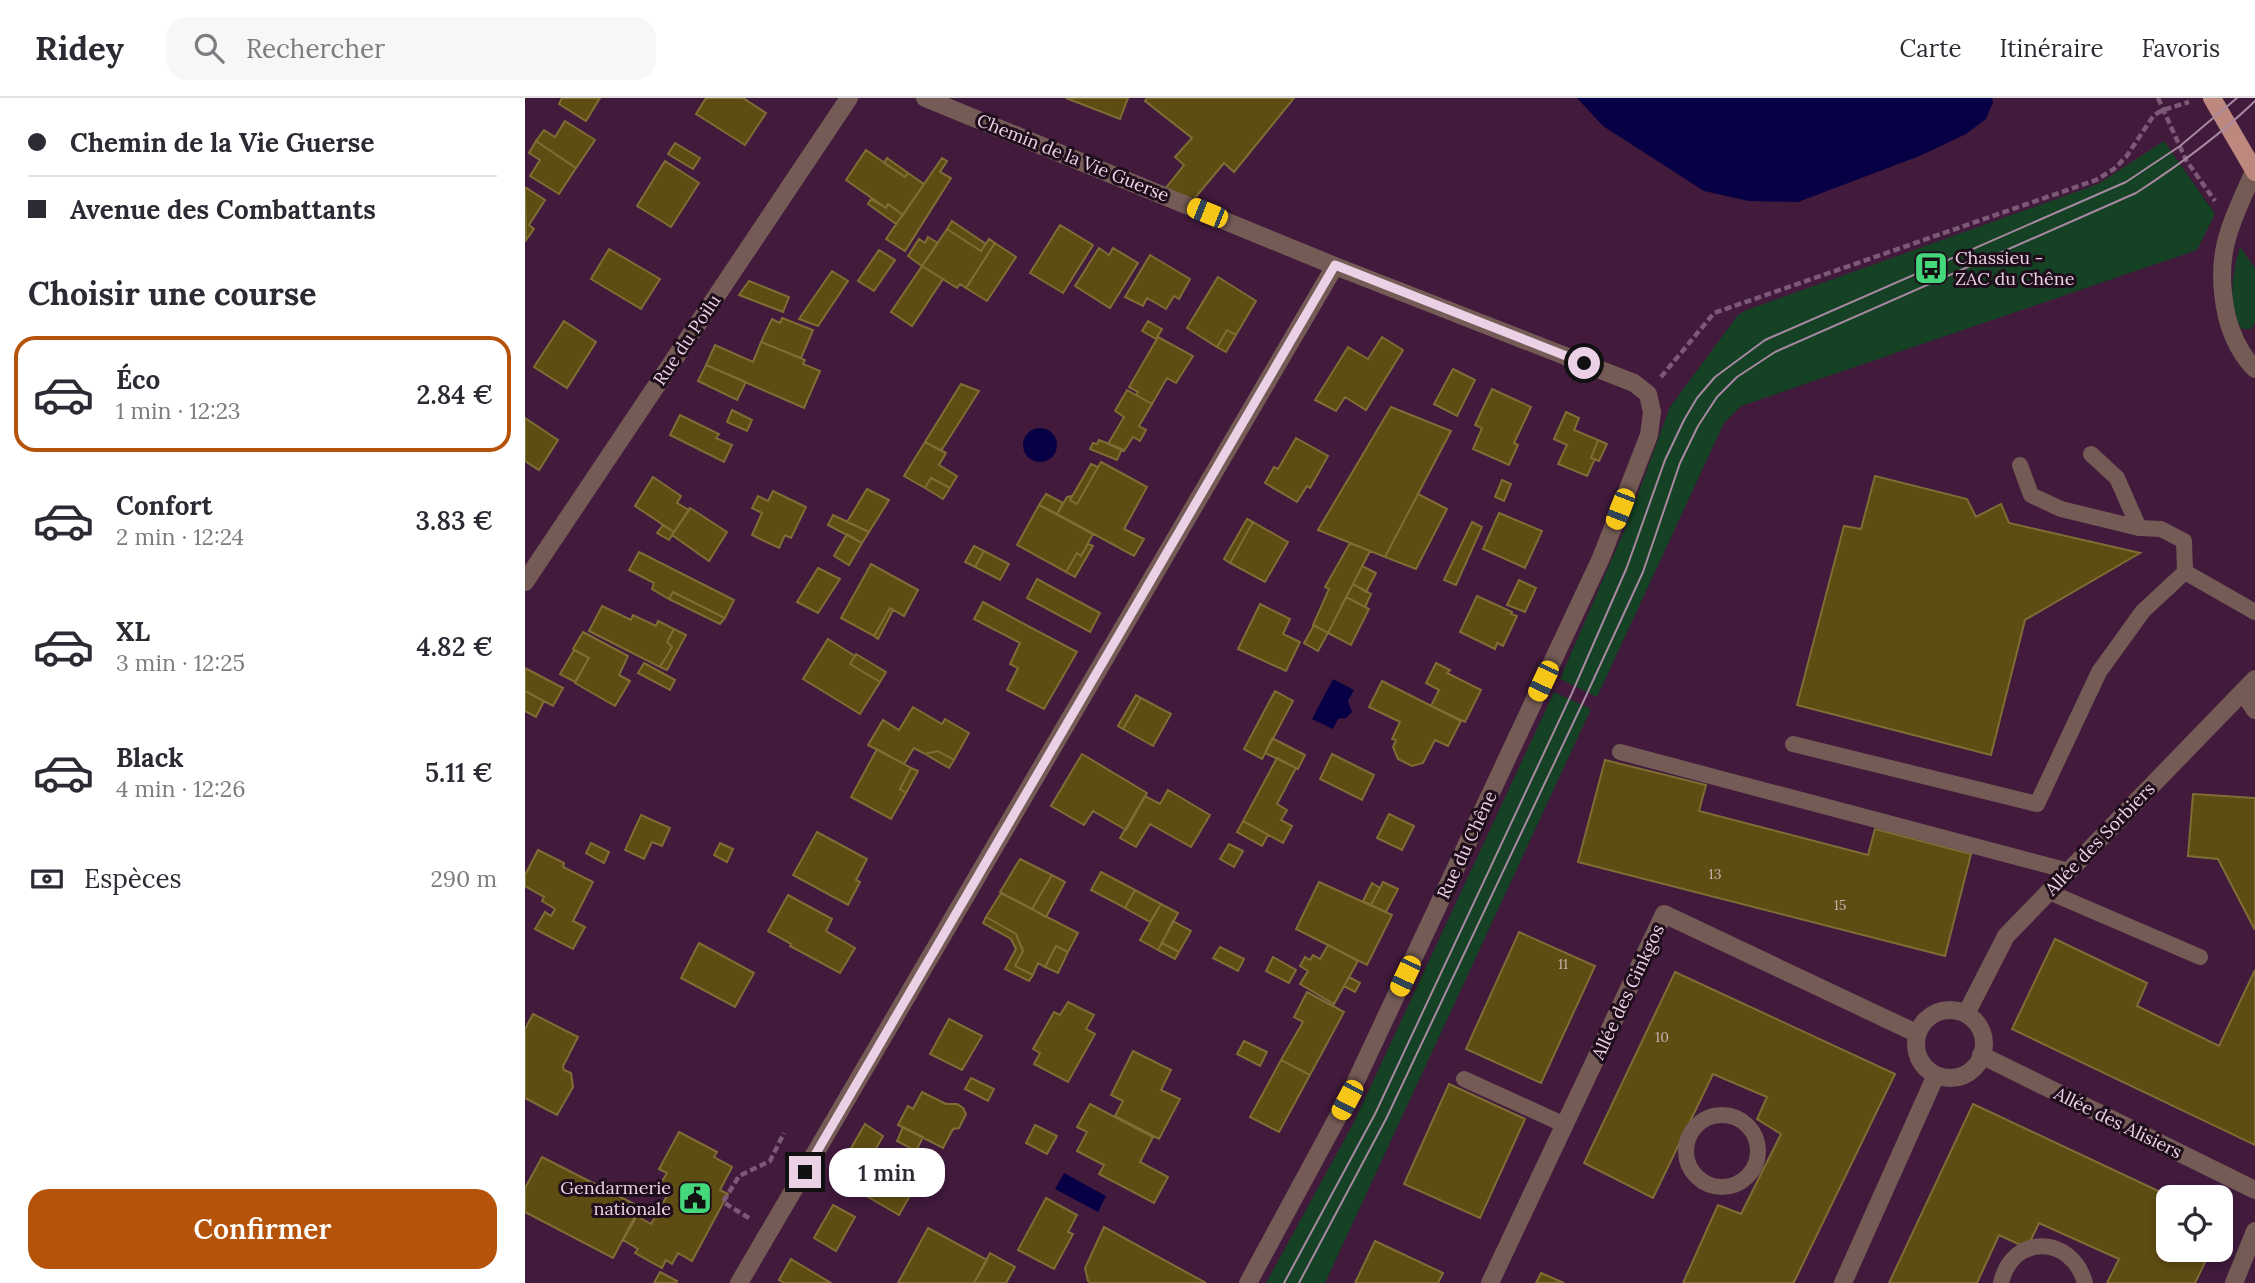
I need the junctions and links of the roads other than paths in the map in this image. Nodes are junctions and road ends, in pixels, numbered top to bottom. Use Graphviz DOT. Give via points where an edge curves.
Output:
graph roads {
  1 [pos="849,98"];
  2 [pos="925,98"];
  3 [pos="2212,98"];
  4 [pos="2255,172"];
  5 [pos="1335,265"];
  6 [pos="2255,369"];
  7 [pos="1648,394"];
  8 [pos="2091,454"];
  9 [pos="2020,464"];
  10 [pos="2139,528"];
  11 [pos="2185,572"];
  12 [pos="525,582"];
  13 [pos="2255,612"];
  14 [pos="2249,686"];
  15 [pos="2255,710"];
  16 [pos="1793,744"];
  17 [pos="1620,752"];
  18 [pos="2069,871"];
  19 [pos="2049,892"];
  20 [pos="2200,957"];
  21 [pos="1966,1014"];
  22 [pos="1916,1033"];
  23 [pos="1981,1055"];
  24 [pos="1936,1075"];
  25 [pos="1464,1079"];
  26 [pos="1700,1123"];
  27 [pos="1565,1125"];
  28 [pos="2255,1191"];
  29 [pos="2255,1231"];
  30 [pos="739,1283"];
  31 [pos="1248,1283"];
  32 [pos="1490,1283"];
  33 [pos="1843,1283"];
  34 [pos="2001,1283"];
  35 [pos="2085,1283"];
  36 [pos="2234,1283"];
  1 -- 12 [label="street, Rue du Poilu"];
  2 -- 5 [label="street, Chemin de la Vie Guerse"];
  3 -- 4 [label="main road"];
  4 -- 6 [label="street" via="2231,223 2221,258 2221,289 2231,330"];
  5 -- 7 [label="street, Chemin de la Vie Guerse" via="1634,383"];
  5 -- 30 [label="street"];
  7 -- 31 [label="street, Rue du Chêne" via="1652,412 1649,435 1601,558 1347,1100"];
  8 -- 10 [label="lane" via="2117,478"];
  9 -- 10 [label="lane" via="2031,495 2061,509"];
  10 -- 11 [label="lane" via="2161,529 2185,541"];
  11 -- 13 [label="lane"];
  11 -- 16 [label="lane" via="2143,611 2099,672 2037,804"];
  14 -- 15 [label="street"];
  14 -- 18 [label="street, Allée des Sorbiers"];
  17 -- 18 [label="lane"];
  18 -- 19 [label="street, Allée des Sorbiers"];
  19 -- 20 [label="lane"];
  19 -- 21 [label="street, Allée des Sorbiers" via="2006,936"];
  21 -- 22 [label="street" via="1947,1009 1931,1014"];
  21 -- 23 [label="street" via="1982,1033"];
  22 -- 24 [label="street" via="1916,1053"];
  22 -- 27 [label="street, Allée des Ginkgos" via="1664,914"];
  23 -- 24 [label="street" via="1962,1075"];
  23 -- 28 [label="street, Allée des Alisiers"];
  24 -- 33 [label="street"];
  25 -- 27 [label="lane"];
  26 -- 26 [label="lane" via="1687,1143 1686,1154 1695,1175 1728,1187 1749,1175 1758,1153 1752,1130 1721,1115"];
  27 -- 32 [label="street, Allée des Ginkgos"];
  29 -- 36 [label="street"];
  34 -- 35 [label="lane" via="2014,1257 2038,1246 2064,1251 2082,1271"];
}
